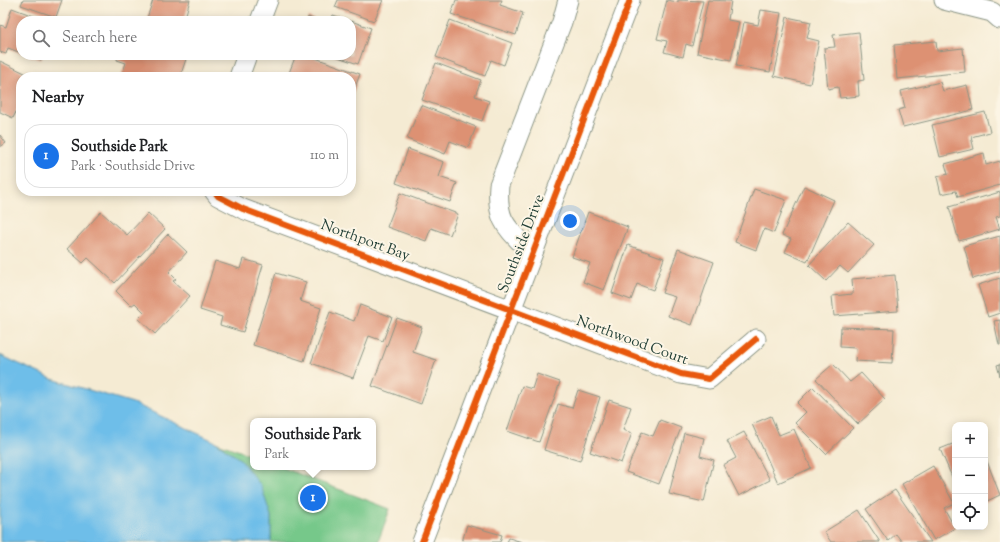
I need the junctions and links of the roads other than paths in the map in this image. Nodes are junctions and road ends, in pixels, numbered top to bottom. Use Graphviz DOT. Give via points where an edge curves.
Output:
graph roads {
  1 [pos="268,0"];
  2 [pos="568,0"];
  3 [pos="630,0"];
  4 [pos="944,0"];
  5 [pos="973,4"];
  6 [pos="262,16"];
  7 [pos="1000,19"];
  8 [pos="245,60"];
  9 [pos="241,72"];
  10 [pos="218,196"];
  11 [pos="532,254"];
  12 [pos="511,309"];
  13 [pos="756,339"];
  14 [pos="422,542"];
  1 -- 6 [label="street"];
  2 -- 11 [label="street, Southside Drive" via="562,22 499,185 498,204 504,223"];
  3 -- 11 [label="street, Southside Drive"];
  4 -- 5 [label="street"];
  5 -- 7 [label="street" via="992,12"];
  8 -- 9 [label="street"];
  10 -- 12 [label="street, Northport Bay" via="243,209"];
  11 -- 12 [label="street, Southside Drive"];
  12 -- 13 [label="street, Northwood Court" via="681,374 709,379"];
  12 -- 14 [label="street, Southside Drive"];
}
